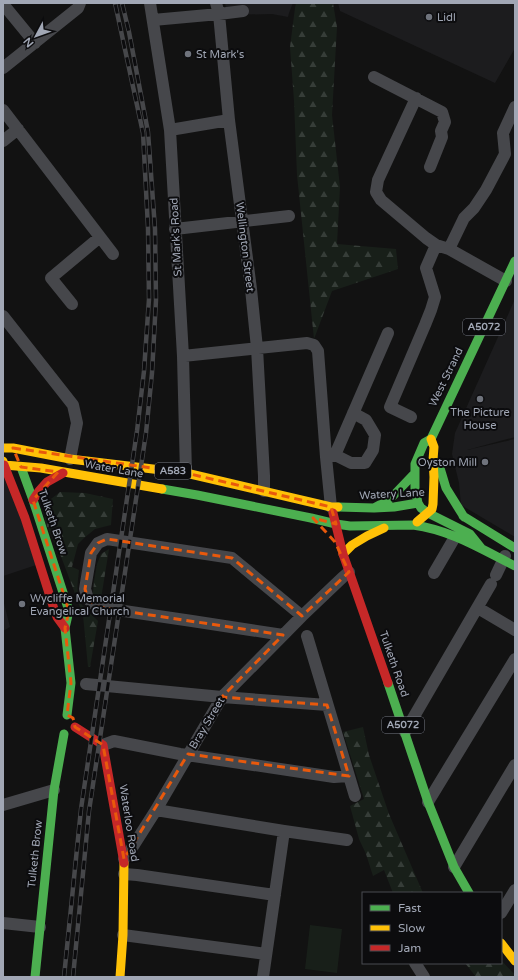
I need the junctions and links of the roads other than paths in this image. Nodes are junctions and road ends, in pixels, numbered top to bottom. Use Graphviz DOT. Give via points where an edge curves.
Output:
graph roads {
  1 [pos="80,3"];
  2 [pos="150,3"];
  3 [pos="3,4"];
  4 [pos="218,9"];
  5 [pos="243,11"];
  6 [pos="153,20"];
  7 [pos="35,43"];
  8 [pos="3,68"];
  9 [pos="374,76"];
  10 [pos="416,98"];
  11 [pos="515,107"];
  12 [pos="3,110"];
  13 [pos="229,120"];
  14 [pos="18,130"];
  15 [pos="170,130"];
  16 [pos="3,141"];
  17 [pos="430,167"];
  18 [pos="290,216"];
  19 [pos="242,221"];
  20 [pos="175,229"];
  21 [pos="100,237"];
  22 [pos="436,245"];
  23 [pos="448,249"];
  24 [pos="113,254"];
  25 [pos="515,261"];
  26 [pos="506,281"];
  27 [pos="72,304"];
  28 [pos="3,316"];
  29 [pos="388,334"];
  30 [pos="257,348"];
  31 [pos="183,356"];
  32 [pos="353,413"];
  33 [pos="411,417"];
  34 [pos="6,438"];
  35 [pos="430,439"];
  36 [pos="3,448"];
  37 [pos="13,448"];
  38 [pos="330,456"];
  39 [pos="70,458"];
  40 [pos="433,460"];
  41 [pos="4,463"];
  42 [pos="21,467"];
  43 [pos="63,473"];
  44 [pos="186,473"];
  45 [pos="414,474"];
  46 [pos="264,491"];
  47 [pos="33,500"];
  48 [pos="418,504"];
  49 [pos="433,504"];
  50 [pos="332,507"];
  51 [pos="374,508"];
  52 [pos="428,513"];
  53 [pos="464,517"];
  54 [pos="311,518"];
  55 [pos="336,524"];
  56 [pos="390,525"];
  57 [pos="413,525"];
  58 [pos="455,537"];
  59 [pos="513,547"];
  60 [pos="482,549"];
  61 [pos="342,554"];
  62 [pos="503,560"];
  63 [pos="515,566"];
  64 [pos="349,572"];
  65 [pos="434,573"];
  66 [pos="478,608"];
  67 [pos="302,616"];
  68 [pos="65,628"];
  69 [pos="515,630"];
  70 [pos="283,635"];
  71 [pos="306,636"];
  72 [pos="515,659"];
  73 [pos="86,684"];
  74 [pos="222,697"];
  75 [pos="327,705"];
  76 [pos="75,727"];
  77 [pos="405,732"];
  78 [pos="103,745"];
  79 [pos="188,754"];
  80 [pos="515,765"];
  81 [pos="349,776"];
  82 [pos="54,790"];
  83 [pos="355,796"];
  84 [pos="428,802"];
  85 [pos="3,805"];
  86 [pos="156,810"];
  87 [pos="284,831"];
  88 [pos="346,840"];
  89 [pos="124,859"];
  90 [pos="454,867"];
  91 [pos="124,874"];
  92 [pos="515,890"];
  93 [pos="468,892"];
  94 [pos="275,895"];
  95 [pos="502,911"];
  96 [pos="3,923"];
  97 [pos="40,927"];
  98 [pos="123,935"];
  99 [pos="502,944"];
  100 [pos="266,954"];
  101 [pos="515,961"];
  102 [pos="416,964"];
  103 [pos="35,977"];
  104 [pos="120,977"];
  105 [pos="263,977"];
  106 [pos="424,977"];
  1 -- 7 [label="street" via="78,8"];
  2 -- 6 [label="street, St Mark's Road"];
  3 -- 7 [label="street"];
  4 -- 5 [label="street"];
  4 -- 6 [label="street"];
  4 -- 13 [label="street, Wellington Street"];
  6 -- 15 [label="street, St Mark's Road"];
  7 -- 8 [label="street"];
  9 -- 10 [label="street"];
  10 -- 17 [label="street" via="442,112 445,122"];
  10 -- 22 [label="street" via="378,180 376,192 381,200"];
  11 -- 23 [label="street" via="503,133 506,154 486,190 464,218"];
  12 -- 14 [label="street"];
  13 -- 15 [label="street"];
  13 -- 19 [label="street, Wellington Street"];
  14 -- 16 [label="street"];
  14 -- 21 [label="street"];
  15 -- 20 [label="street, St Mark's Road"];
  18 -- 19 [label="street"];
  19 -- 20 [label="street"];
  19 -- 30 [label="street, Wellington Street"];
  20 -- 31 [label="street, St Mark's Road"];
  21 -- 24 [label="street"];
  21 -- 27 [label="street" via="51,278"];
  22 -- 23 [label="street"];
  22 -- 33 [label="street" via="426,268 435,296 390,407"];
  23 -- 26 [label="street"];
  25 -- 26 [label="main road, West Strand / A5072"];
  26 -- 35 [label="main road, West Strand / A5072"];
  28 -- 39 [label="street" via="73,405 77,423"];
  29 -- 32 [label="street"];
  30 -- 31 [label="street"];
  30 -- 38 [label="street" via="307,343 314,345 318,351"];
  30 -- 46 [label="street, Wellington Street"];
  31 -- 44 [label="street, St Mark's Road"];
  32 -- 38 [label="street"];
  32 -- 38 [label="street" via="366,420 375,435 373,450 365,463 351,463"];
  34 -- 37 [label="main road, Tulketh Brow"];
  35 -- 40 [label="main road" via="434,447"];
  35 -- 45 [label="main road, West Strand / A5072" via="424,443 415,464"];
  36 -- 37 [label="main road, Water Lane"];
  37 -- 39 [label="main road, Water Lane / A583"];
  37 -- 42 [label="main road, Tulketh Brow"];
  38 -- 50 [label="street"];
  39 -- 44 [label="main road, Water Lane / A583"];
  40 -- 49 [label="main road"];
  40 -- 53 [label="main road" via="440,468 446,488"];
  41 -- 42 [label="main road, Water Lane / A583"];
  41 -- 68 [label="main road, Tulketh Brow" via="25,516 54,609"];
  42 -- 43 [label="main road, Water Lane / A583"];
  42 -- 47 [label="main road, Tulketh Brow"];
  43 -- 47 [label="main road" via="47,482"];
  43 -- 54 [label="main road, Water Lane / A583" via="197,495"];
  44 -- 46 [label="main road, Water Lane / A583"];
  45 -- 48 [label="main road, West Strand / A5072"];
  45 -- 51 [label="main road, A5072" via="393,496"];
  46 -- 50 [label="main road, Water Lane / A583"];
  47 -- 68 [label="main road, Tulketh Brow" via="69,611"];
  48 -- 49 [label="main road, Watery Lane / A583"];
  48 -- 51 [label="main road, Watery Lane / A583"];
  48 -- 52 [label="main road"];
  49 -- 52 [label="main road"];
  49 -- 53 [label="main road, Watery Lane / A583"];
  50 -- 51 [label="main road, Watery Lane / A583"];
  50 -- 55 [label="main road, Tulketh Road / A5072"];
  52 -- 57 [label="main road"];
  52 -- 60 [label="main road" via="470,534"];
  53 -- 59 [label="main road, Watery Lane / A583"];
  54 -- 55 [label="main road, Water Lane / A583"];
  54 -- 61 [label="main road, A5072" via="328,534"];
  55 -- 56 [label="main road, A583"];
  55 -- 61 [label="main road, Tulketh Road / A5072"];
  56 -- 57 [label="main road, A583"];
  56 -- 61 [label="main road" via="352,544"];
  57 -- 58 [label="main road, A583"];
  58 -- 60 [label="main road, A583"];
  58 -- 65 [label="street"];
  59 -- 62 [label="street"];
  60 -- 62 [label="main road, A583"];
  61 -- 64 [label="main road, Tulketh Road / A5072"];
  62 -- 63 [label="main road, A583"];
  62 -- 66 [label="street"];
  64 -- 67 [label="street, Bray Street"];
  64 -- 77 [label="main road, Tulketh Road / A5072"];
  66 -- 69 [label="street"];
  66 -- 77 [label="street"];
  67 -- 70 [label="street, Bray Street"];
  67 -- 70 [label="street" via="232,558 107,538 98,543 91,553 85,590 88,599 97,607"];
  68 -- 76 [label="main road, Tulketh Brow" via="71,683 63,717 73,718"];
  70 -- 74 [label="street, Bray Street"];
  71 -- 75 [label="street"];
  72 -- 84 [label="street"];
  73 -- 74 [label="street"];
  74 -- 75 [label="street"];
  74 -- 79 [label="street, Bray Street"];
  75 -- 81 [label="street"];
  76 -- 78 [label="main road"];
  76 -- 82 [label="main road, Tulketh Brow" via="71,732 61,731"];
  77 -- 84 [label="main road, Tulketh Road / A5072"];
  78 -- 79 [label="street" via="114,741"];
  78 -- 89 [label="main road, Waterloo Road"];
  79 -- 81 [label="street" via="334,776"];
  79 -- 86 [label="street, Bray Street"];
  80 -- 90 [label="street"];
  81 -- 83 [label="street"];
  82 -- 85 [label="street"];
  82 -- 97 [label="main road, Tulketh Brow"];
  84 -- 90 [label="main road, Tulketh Road / A5072"];
  86 -- 87 [label="street"];
  86 -- 89 [label="street, Bray Street"];
  87 -- 88 [label="street"];
  87 -- 94 [label="street"];
  89 -- 91 [label="main road, Waterloo Road"];
  90 -- 93 [label="main road, Tulketh Road / A5072"];
  91 -- 94 [label="street"];
  91 -- 98 [label="main road, Waterloo Road"];
  92 -- 95 [label="street"];
  94 -- 100 [label="street"];
  96 -- 97 [label="street"];
  97 -- 103 [label="main road, Tulketh Brow"];
  98 -- 100 [label="street"];
  98 -- 104 [label="main road, Waterloo Road"];
  99 -- 101 [label="main road"];
  100 -- 105 [label="street"];
  102 -- 106 [label="street"];
}
